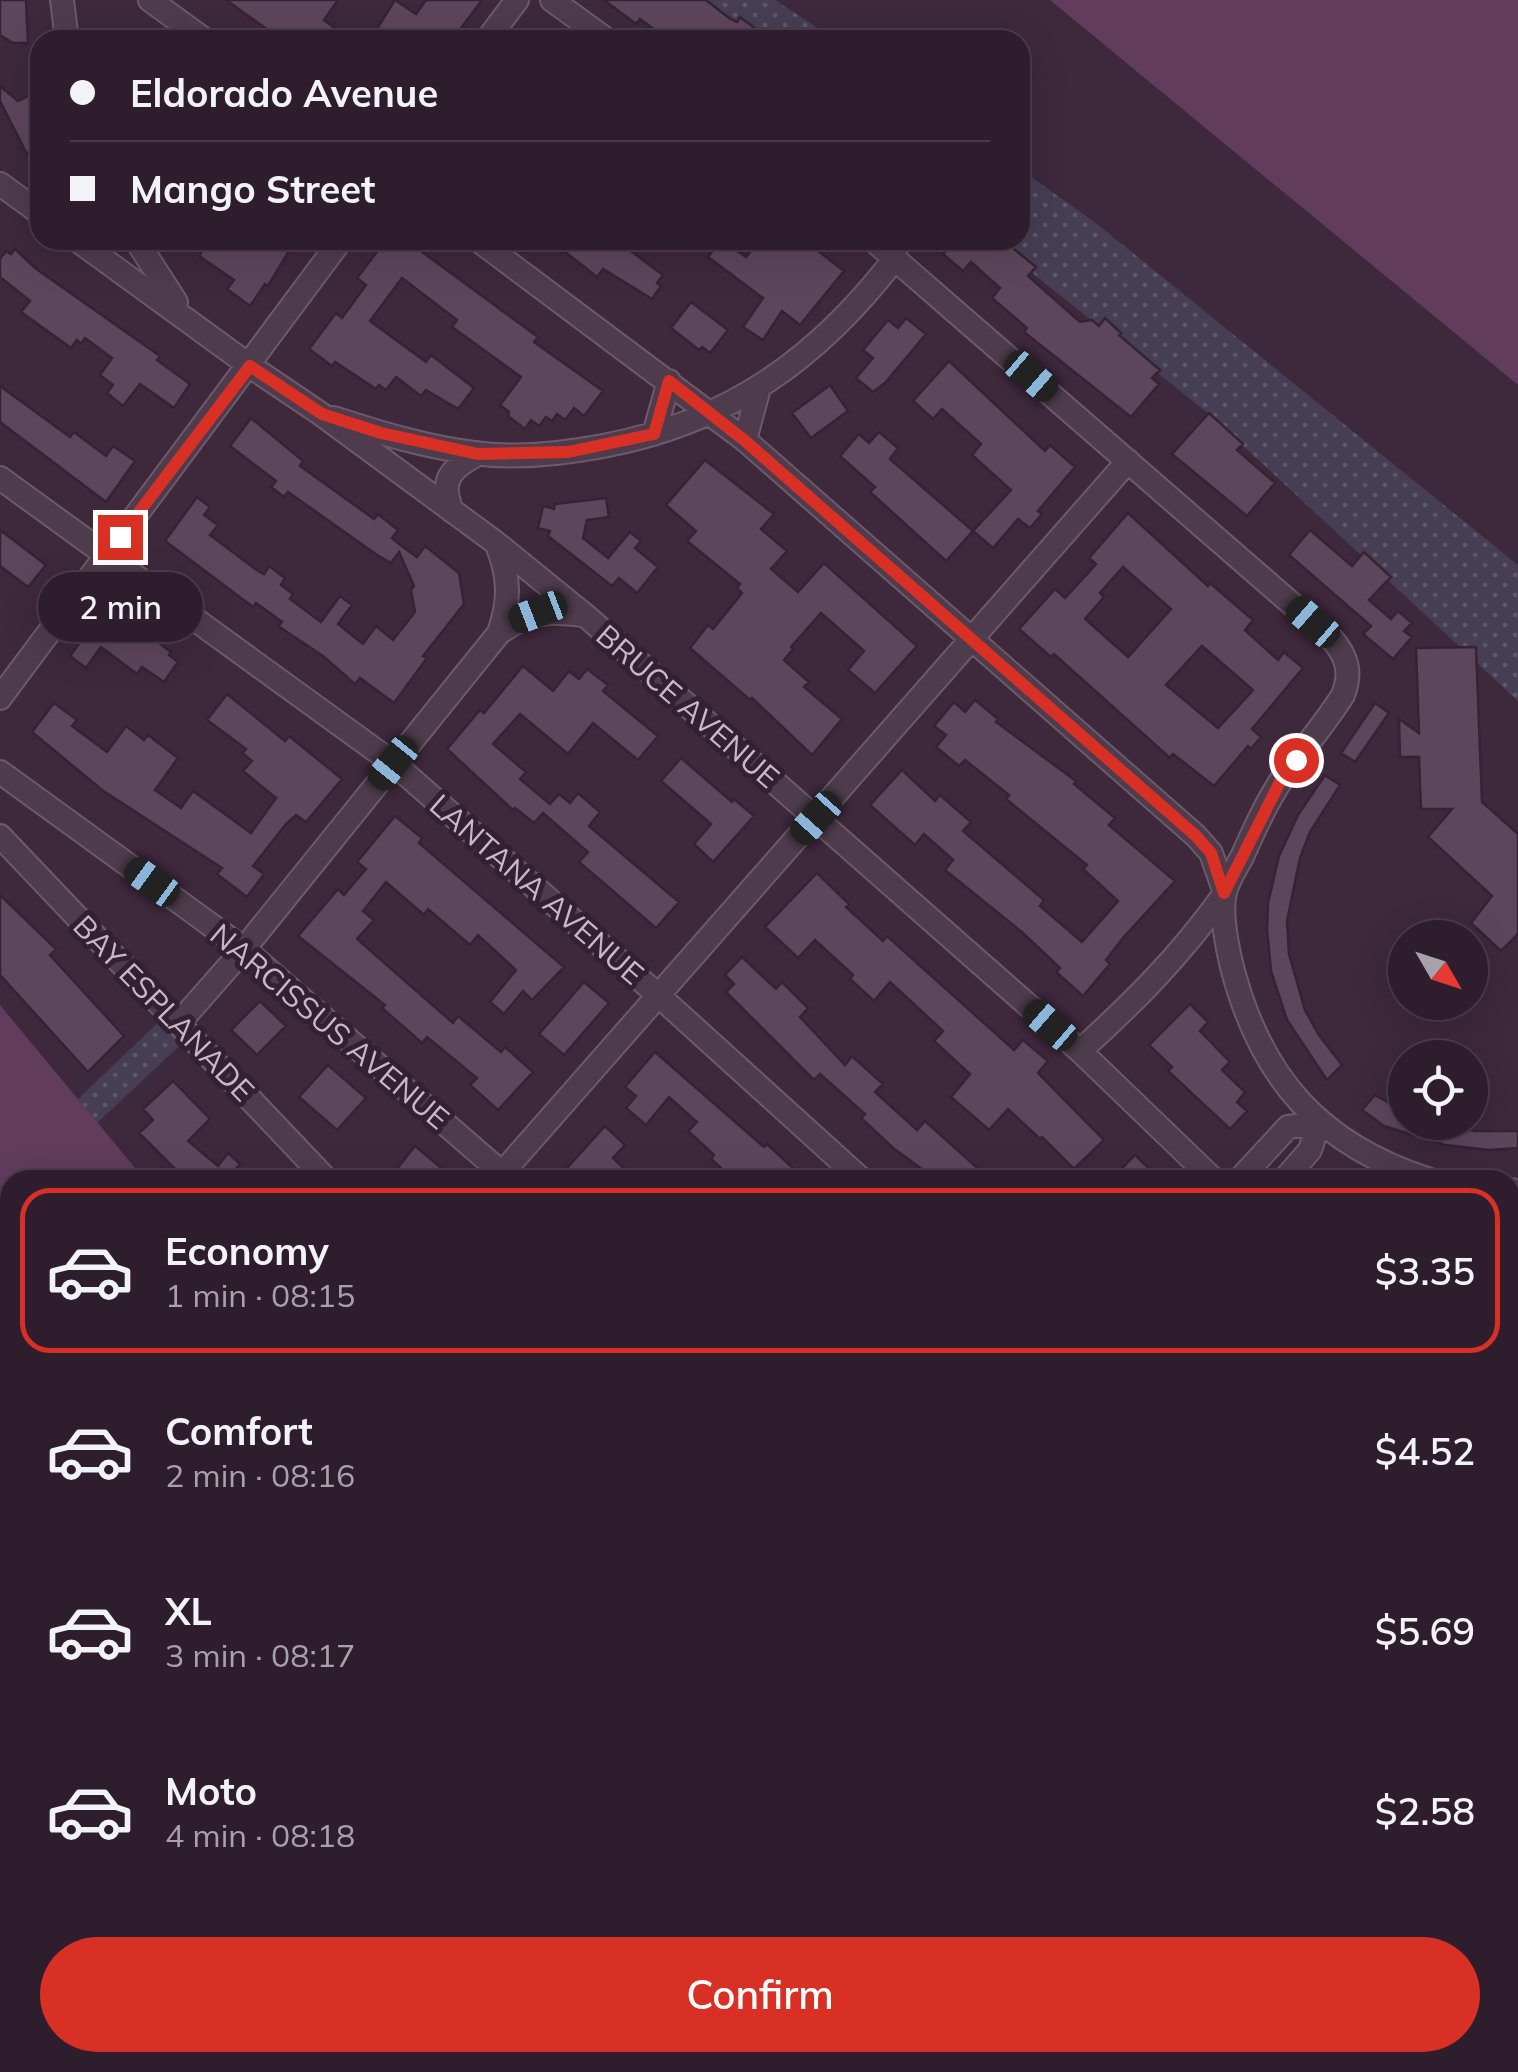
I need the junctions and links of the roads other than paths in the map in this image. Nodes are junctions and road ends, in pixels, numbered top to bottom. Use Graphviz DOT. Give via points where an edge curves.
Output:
graph roads {
  1 [pos="150,0"];
  2 [pos="517,0"];
  3 [pos="552,0"];
  4 [pos="67,3"];
  5 [pos="67,30"];
  6 [pos="191,30"];
  7 [pos="495,30"];
  8 [pos="593,30"];
  9 [pos="0,184"];
  10 [pos="30,206"];
  11 [pos="92,250"];
  12 [pos="143,250"];
  13 [pos="334,250"];
  14 [pos="492,250"];
  15 [pos="887,250"];
  16 [pos="896,257"];
  17 [pos="187,318"];
  18 [pos="250,366"];
  19 [pos="669,381"];
  20 [pos="758,388"];
  21 [pos="322,414"];
  22 [pos="712,414"];
  23 [pos="654,434"];
  24 [pos="744,440"];
  25 [pos="478,454"];
  26 [pos="1128,460"];
  27 [pos="0,478"];
  28 [pos="452,511"];
  29 [pos="496,543"];
  30 [pos="106,555"];
  31 [pos="586,616"];
  32 [pos="499,633"];
  33 [pos="970,638"];
  34 [pos="0,698"];
  35 [pos="393,763"];
  36 [pos="0,772"];
  37 [pos="816,818"];
  38 [pos="0,836"];
  39 [pos="1224,893"];
  40 [pos="244,949"];
  41 [pos="658,995"];
  42 [pos="179,1023"];
  43 [pos="1080,1051"];
  44 [pos="1319,1123"];
  45 [pos="318,1170"];
  46 [pos="493,1170"];
  47 [pos="509,1170"];
  48 [pos="851,1170"];
  49 [pos="1204,1170"];
  50 [pos="1248,1170"];
  51 [pos="1293,1170"];
  52 [pos="1403,1170"];
  1 -- 6 [label="street"];
  2 -- 7 [label="street"];
  3 -- 8 [label="street"];
  4 -- 5 [label="street"];
  9 -- 10 [label="street"];
  11 -- 17 [label="street, BRUCE AVENUE"];
  12 -- 17 [label="street"];
  13 -- 18 [label="street"];
  14 -- 19 [label="street"];
  15 -- 16 [label="street"];
  16 -- 20 [label="street" via="837,328"];
  16 -- 26 [label="street"];
  17 -- 18 [label="street, BRUCE AVENUE"];
  18 -- 21 [label="street, BRUCE AVENUE"];
  18 -- 30 [label="street"];
  19 -- 22 [label="street"];
  19 -- 23 [label="street"];
  20 -- 22 [label="street"];
  20 -- 24 [label="street"];
  21 -- 25 [label="street"];
  21 -- 28 [label="street, BRUCE AVENUE"];
  22 -- 23 [label="street"];
  22 -- 24 [label="street"];
  23 -- 25 [label="street" via="568,452"];
  24 -- 33 [label="street"];
  25 -- 28 [label="street" via="447,482"];
  26 -- 33 [label="street"];
  26 -- 39 [label="street" via="1331,638 1348,666 1342,695 1282,778"];
  27 -- 30 [label="street, LANTANA AVENUE"];
  28 -- 29 [label="street, BRUCE AVENUE"];
  29 -- 31 [label="street, BRUCE AVENUE"];
  29 -- 32 [label="street" via="508,590"];
  30 -- 34 [label="street"];
  30 -- 35 [label="street, LANTANA AVENUE"];
  31 -- 32 [label="street" via="538,612"];
  31 -- 37 [label="street, BRUCE AVENUE"];
  32 -- 35 [label="street"];
  33 -- 37 [label="street"];
  33 -- 39 [label="street" via="1196,836 1211,853"];
  35 -- 40 [label="street"];
  35 -- 41 [label="street, LANTANA AVENUE"];
  36 -- 40 [label="street, NARCISSUS AVENUE"];
  37 -- 41 [label="street"];
  37 -- 43 [label="street, BRUCE AVENUE"];
  38 -- 42 [label="street, BAY ESPLANADE"];
  39 -- 43 [label="street" via="1180,954"];
  39 -- 44 [label="street" via="1242,1003 1278,1074"];
  40 -- 42 [label="street"];
  40 -- 46 [label="street, NARCISSUS AVENUE"];
  41 -- 47 [label="street"];
  41 -- 48 [label="street, LANTANA AVENUE"];
  42 -- 45 [label="street, BAY ESPLANADE"];
  43 -- 49 [label="street, BRUCE AVENUE"];
  44 -- 50 [label="street" via="1288,1126"];
  44 -- 51 [label="street" via="1310,1150"];
  44 -- 52 [label="street"];
}
